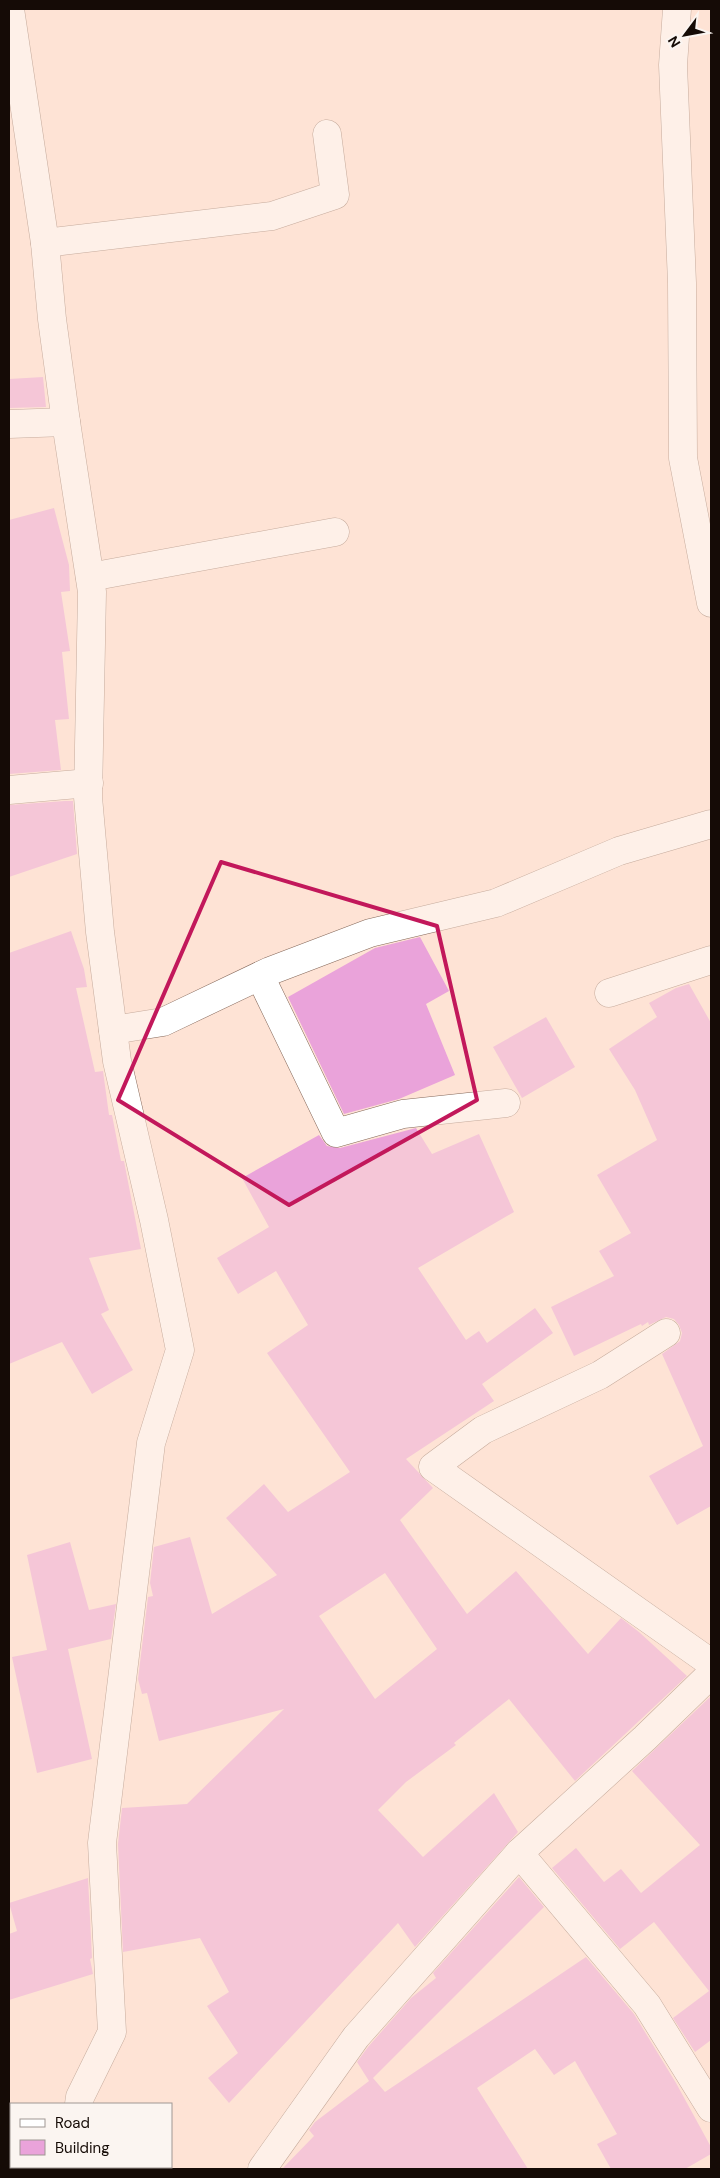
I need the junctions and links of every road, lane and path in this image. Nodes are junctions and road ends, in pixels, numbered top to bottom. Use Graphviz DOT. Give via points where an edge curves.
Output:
graph roads {
  1 [pos="10,9"];
  2 [pos="677,9"];
  3 [pos="327,134"];
  4 [pos="45,243"];
  5 [pos="66,422"];
  6 [pos="9,424"];
  7 [pos="335,532"];
  8 [pos="90,576"];
  9 [pos="711,603"];
  10 [pos="88,782"];
  11 [pos="9,790"];
  12 [pos="711,824"];
  13 [pos="711,960"];
  14 [pos="260,976"];
  15 [pos="609,993"];
  16 [pos="113,1030"];
  17 [pos="506,1103"];
  18 [pos="666,1333"];
  19 [pos="711,1663"];
  20 [pos="711,1674"];
  21 [pos="519,1853"];
  22 [pos="79,2103"];
  23 [pos="711,2108"];
  24 [pos="262,2169"];
  1 -- 4 [label="street"];
  2 -- 9 [label="street" via="673,65 682,283 682,458"];
  3 -- 4 [label="street" via="335,195 272,216"];
  4 -- 5 [label="street"];
  5 -- 6 [label="street"];
  5 -- 8 [label="street"];
  7 -- 8 [label="street"];
  8 -- 10 [label="street"];
  10 -- 11 [label="street"];
  10 -- 16 [label="street" via="100,932"];
  12 -- 14 [label="street" via="619,851 496,903 370,934"];
  13 -- 15 [label="street"];
  14 -- 16 [label="street" via="163,1022"];
  14 -- 17 [label="street" via="336,1134 403,1114"];
  16 -- 22 [label="street" via="180,1350 151,1443 102,1844 112,2032"];
  18 -- 19 [label="street" via="600,1375 482,1430 433,1467"];
  20 -- 21 [label="street"];
  21 -- 23 [label="street" via="647,2005"];
  21 -- 24 [label="street" via="356,2037"];
}
